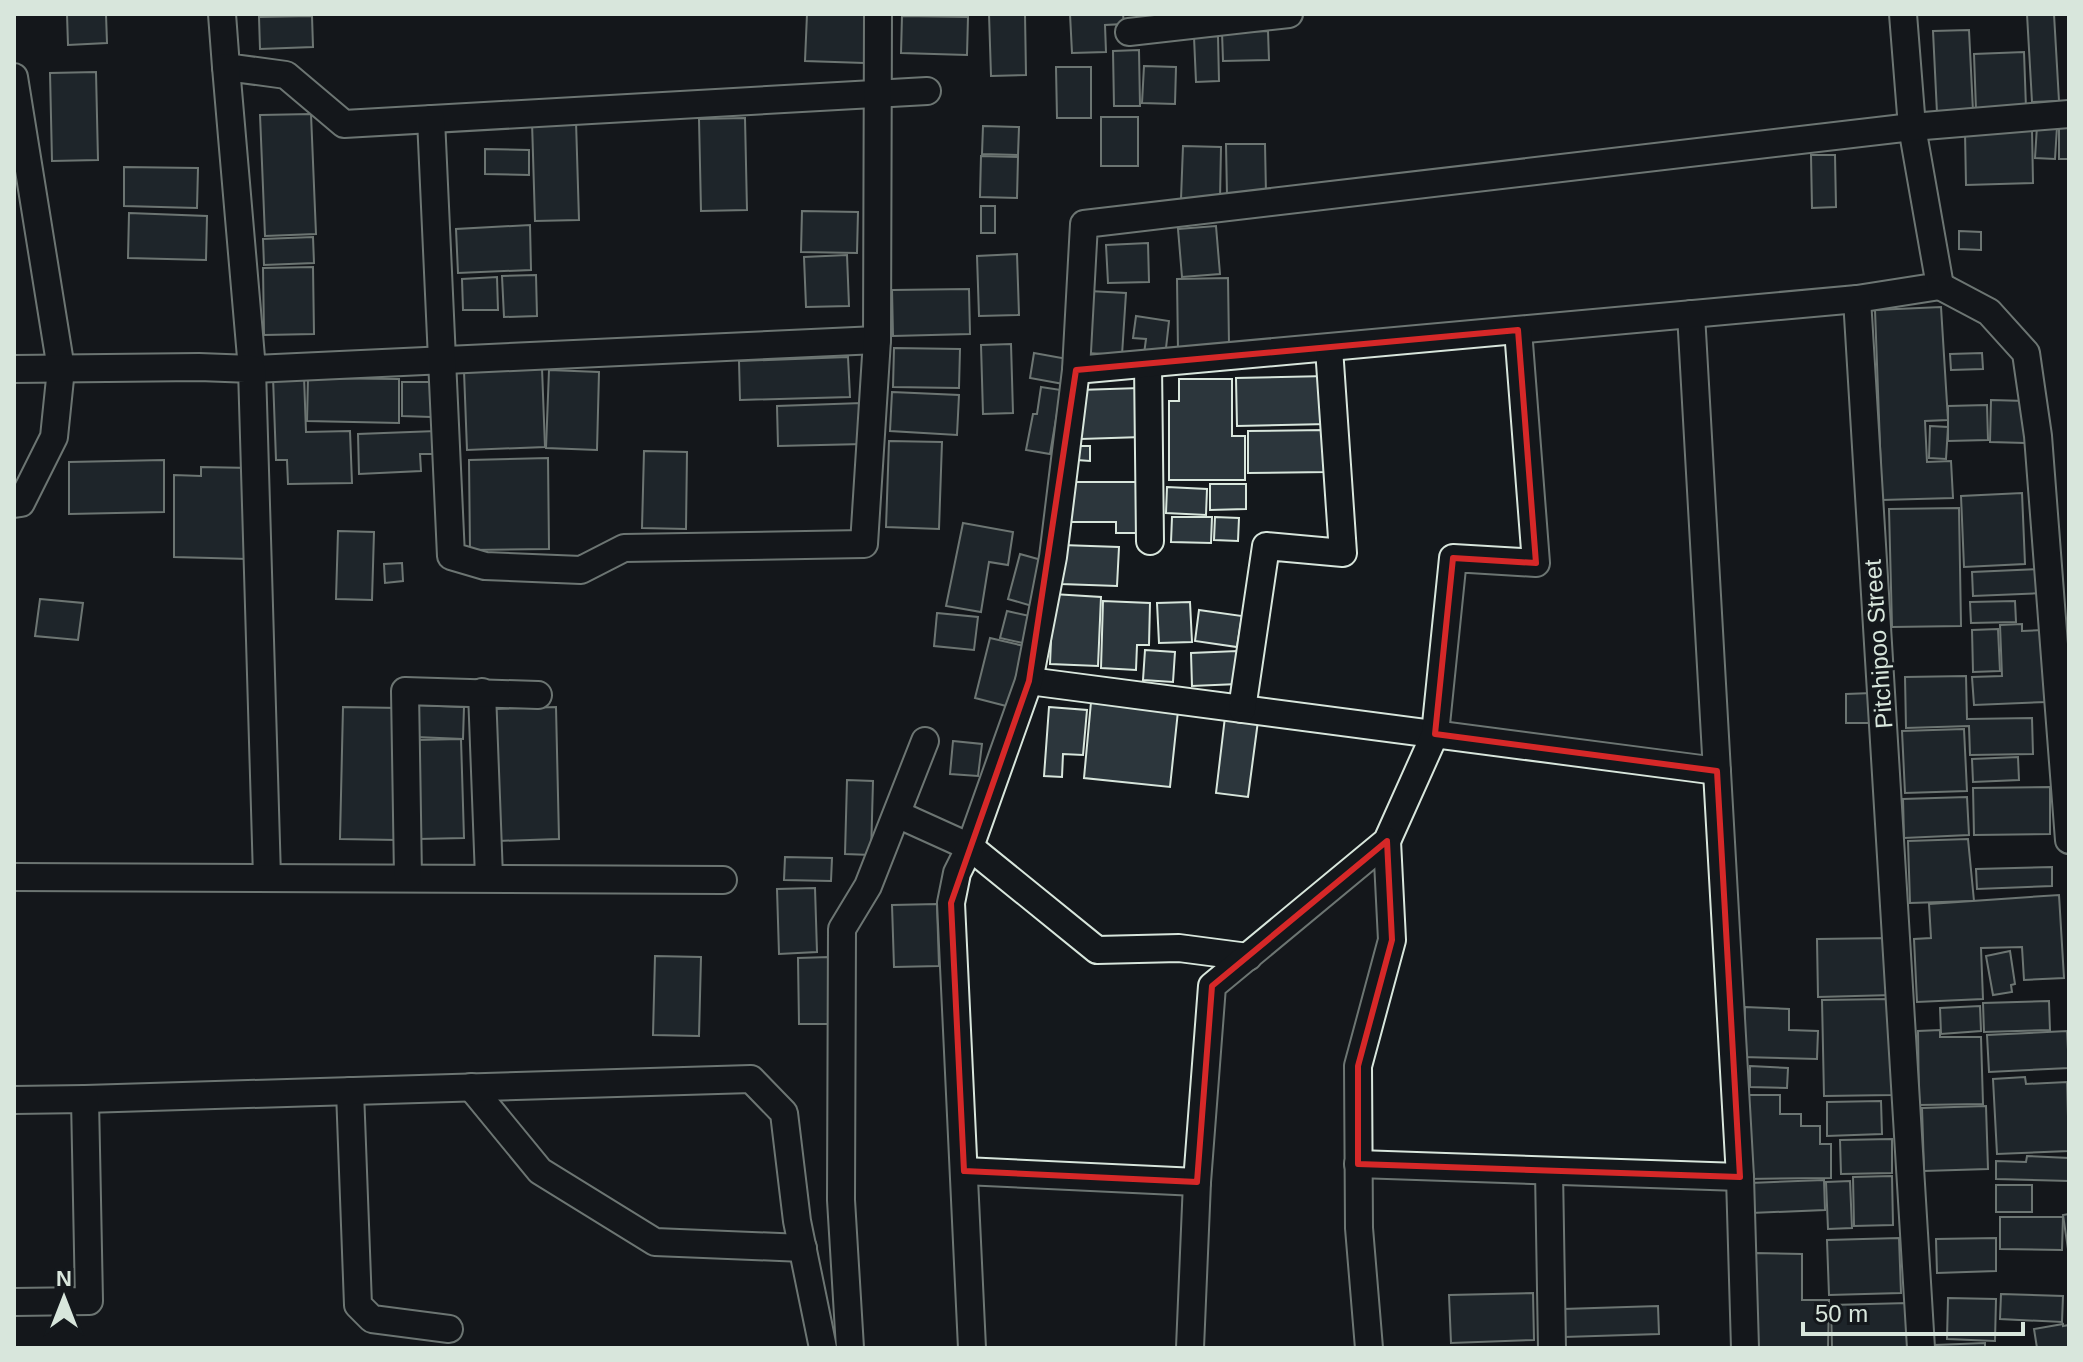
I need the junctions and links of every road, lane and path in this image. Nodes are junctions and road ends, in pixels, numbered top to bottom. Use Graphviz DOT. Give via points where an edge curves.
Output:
graph roads {
  1 [pos="222,14"];
  2 [pos="878,14"];
  3 [pos="1289,14"];
  4 [pos="1903,14"];
  5 [pos="1129,32"];
  6 [pos="226,67"];
  7 [pos="14,77"];
  8 [pos="927,91"];
  9 [pos="879,94"];
  10 [pos="2069,114"];
  11 [pos="431,119"];
  12 [pos="1912,127"];
  13 [pos="1940,286"];
  14 [pos="1857,299"];
  15 [pos="1691,314"];
  16 [pos="1518,330"];
  17 [pos="877,340"];
  18 [pos="1329,348"];
  19 [pos="444,362"];
  20 [pos="1148,364"];
  21 [pos="14,369"];
  22 [pos="61,369"];
  23 [pos="252,369"];
  24 [pos="1076,370"];
  25 [pos="14,504"];
  26 [pos="1150,541"];
  27 [pos="2059,570"];
  28 [pos="1029,681"];
  29 [pos="482,692"];
  30 [pos="538,695"];
  31 [pos="1242,709"];
  32 [pos="1435,734"];
  33 [pos="925,741"];
  34 [pos="1717,771"];
  35 [pos="897,814"];
  36 [pos="2069,840"];
  37 [pos="1387,841"];
  38 [pos="970,847"];
  39 [pos="14,877"];
  40 [pos="267,877"];
  41 [pos="408,877"];
  42 [pos="489,877"];
  43 [pos="723,880"];
  44 [pos="1248,957"];
  45 [pos="471,1087"];
  46 [pos="350,1091"];
  47 [pos="85,1099"];
  48 [pos="14,1100"];
  49 [pos="1358,1164"];
  50 [pos="964,1171"];
  51 [pos="1549,1171"];
  52 [pos="1740,1177"];
  53 [pos="1197,1182"];
  54 [pos="803,1248"];
  55 [pos="14,1302"];
  56 [pos="449,1329"];
  57 [pos="823,1348"];
  58 [pos="850,1348"];
  59 [pos="972,1348"];
  60 [pos="1190,1348"];
  61 [pos="1369,1348"];
  62 [pos="1552,1348"];
  63 [pos="1745,1348"];
  64 [pos="1921,1348"];
  1 -- 6 [label="street"];
  2 -- 9 [label="street"];
  3 -- 5 [label="street"];
  4 -- 12 [label="street"];
  6 -- 11 [label="street" via="286,75 344,124"];
  6 -- 23 [label="street"];
  7 -- 22 [label="street"];
  8 -- 9 [label="street"];
  9 -- 11 [label="street"];
  9 -- 17 [label="street"];
  10 -- 12 [label="street"];
  11 -- 19 [label="street"];
  12 -- 13 [label="street"];
  12 -- 24 [label="street" via="1084,224"];
  13 -- 14 [label="street"];
  13 -- 27 [label="street" via="1989,312 2026,353"];
  14 -- 15 [label="street"];
  14 -- 64 [label="street, Pitchipoo Street"];
  15 -- 16 [label="street"];
  15 -- 34 [label="street"];
  16 -- 18 [label="street"];
  16 -- 32 [label="street" via="1536,563 1453,558"];
  17 -- 19 [label="street"];
  17 -- 19 [label="street" via="864,544 624,548 581,570 485,566 451,556"];
  18 -- 20 [label="street"];
  18 -- 31 [label="street" via="1343,553 1266,546"];
  19 -- 23 [label="street"];
  20 -- 24 [label="street"];
  20 -- 26 [label="street"];
  21 -- 22 [label="street"];
  22 -- 23 [label="street"];
  22 -- 25 [label="street" via="54,437 21,503"];
  23 -- 40 [label="street"];
  24 -- 28 [label="street" via="1053,557"];
  27 -- 36 [label="street"];
  28 -- 31 [label="street"];
  28 -- 38 [label="street"];
  29 -- 30 [label="street"];
  29 -- 41 [label="street" via="405,691"];
  29 -- 42 [label="street"];
  31 -- 32 [label="street"];
  32 -- 34 [label="street"];
  32 -- 37 [label="street"];
  33 -- 35 [label="street"];
  34 -- 52 [label="street"];
  35 -- 38 [label="street"];
  35 -- 58 [label="street" via="868,886 842,929 841,1200"];
  37 -- 44 [label="street"];
  37 -- 49 [label="street" via="1392,940 1358,1066"];
  38 -- 44 [label="street" via="1097,950 1179,948"];
  38 -- 50 [label="street" via="951,903"];
  39 -- 40 [label="street"];
  40 -- 41 [label="street"];
  41 -- 42 [label="street"];
  42 -- 43 [label="street"];
  44 -- 53 [label="street" via="1212,986"];
  45 -- 46 [label="street"];
  45 -- 54 [label="street" via="540,1171 655,1242"];
  45 -- 54 [label="street" via="751,1079 784,1113"];
  46 -- 47 [label="street"];
  46 -- 56 [label="street" via="358,1305 372,1319"];
  47 -- 48 [label="street"];
  47 -- 55 [label="street" via="89,1301"];
  49 -- 51 [label="street"];
  49 -- 61 [label="street"];
  50 -- 53 [label="street"];
  50 -- 59 [label="street"];
  51 -- 52 [label="street"];
  51 -- 62 [label="street"];
  52 -- 63 [label="street"];
  53 -- 60 [label="street"];
  54 -- 57 [label="street"];
}
